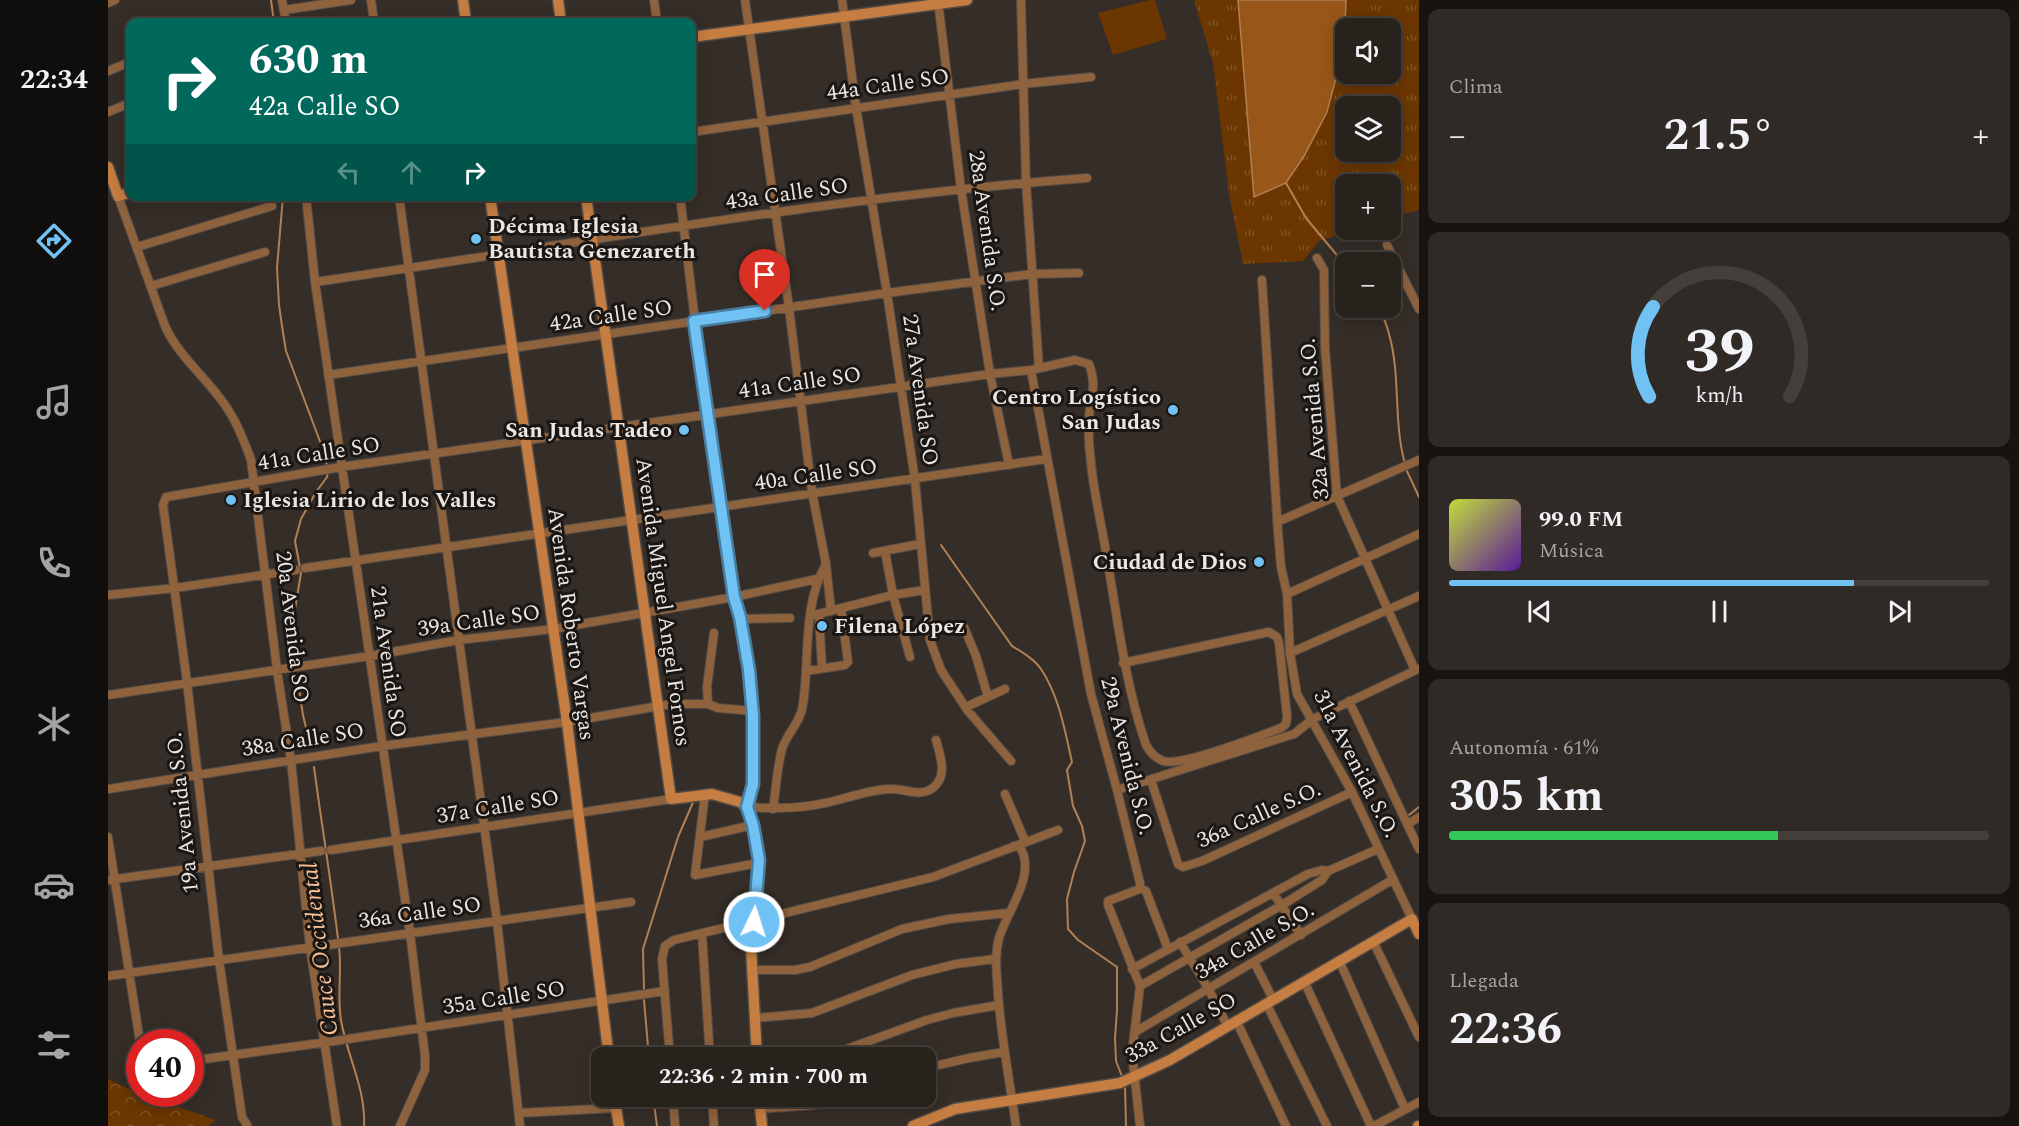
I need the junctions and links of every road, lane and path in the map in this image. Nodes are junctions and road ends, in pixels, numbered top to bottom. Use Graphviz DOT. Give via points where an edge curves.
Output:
graph roads {
  1 [pos="115,0"];
  2 [pos="282,0"];
  3 [pos="351,0"];
  4 [pos="371,0"];
  5 [pos="463,0"];
  6 [pos="558,0"];
  7 [pos="654,0"];
  8 [pos="745,0"];
  9 [pos="842,0"];
  10 [pos="967,0"];
  11 [pos="1021,0"];
  12 [pos="939,2"];
  13 [pos="108,3"];
  14 [pos="284,10"];
  15 [pos="845,17"];
  16 [pos="285,18"];
  17 [pos="373,18"];
  18 [pos="465,18"];
  19 [pos="560,18"];
  20 [pos="656,18"];
  21 [pos="750,30"];
  22 [pos="696,37"];
  23 [pos="126,64"];
  24 [pos="108,71"];
  25 [pos="1091,77"];
  26 [pos="1023,84"];
  27 [pos="951,95"];
  28 [pos="126,105"];
  29 [pos="856,107"];
  30 [pos="108,112"];
  31 [pos="762,121"];
  32 [pos="696,131"];
  33 [pos="108,167"];
  34 [pos="1087,178"];
  35 [pos="1026,182"];
  36 [pos="962,189"];
  37 [pos="126,194"];
  38 [pos="118,196"];
  39 [pos="870,200"];
  40 [pos="306,201"];
  41 [pos="400,201"];
  42 [pos="491,201"];
  43 [pos="587,201"];
  44 [pos="681,201"];
  45 [pos="272,206"];
  46 [pos="776,213"];
  47 [pos="684,227"];
  48 [pos="592,241"];
  49 [pos="1387,246"];
  50 [pos="136,247"];
  51 [pos="265,252"];
  52 [pos="499,255"];
  53 [pos="1317,258"];
  54 [pos="408,269"];
  55 [pos="1079,273"];
  56 [pos="1032,274"];
  57 [pos="1262,280"];
  58 [pos="315,282"];
  59 [pos="976,283"];
  60 [pos="151,286"];
  61 [pos="887,294"];
  62 [pos="789,308"];
  63 [pos="1419,309"];
  64 [pos="694,321"];
  65 [pos="606,334"];
  66 [pos="513,349"];
  67 [pos="422,362"];
  68 [pos="1035,369"];
  69 [pos="990,374"];
  70 [pos="328,375"];
  71 [pos="902,387"];
  72 [pos="800,401"];
  73 [pos="709,415"];
  74 [pos="619,428"];
  75 [pos="526,441"];
  76 [pos="435,455"];
  77 [pos="1046,459"];
  78 [pos="1419,460"];
  79 [pos="1009,465"];
  80 [pos="341,467"];
  81 [pos="915,480"];
  82 [pos="254,482"];
  83 [pos="812,492"];
  84 [pos="1336,496"];
  85 [pos="166,497"];
  86 [pos="721,506"];
  87 [pos="631,519"];
  88 [pos="1277,522"];
  89 [pos="538,533"];
  90 [pos="1419,534"];
  91 [pos="920,544"];
  92 [pos="446,547"];
  93 [pos="885,551"];
  94 [pos="873,553"];
  95 [pos="1365,558"];
  96 [pos="355,561"];
  97 [pos="826,564"];
  98 [pos="305,568"];
  99 [pos="296,570"];
  100 [pos="266,574"];
  101 [pos="817,579"];
  102 [pos="175,588"];
  103 [pos="925,590"];
  104 [pos="1287,594"];
  105 [pos="108,595"];
  106 [pos="893,595"];
  107 [pos="1419,596"];
  108 [pos="734,597"];
  109 [pos="841,608"];
  110 [pos="831,610"];
  111 [pos="1389,610"];
  112 [pos="644,613"];
  113 [pos="819,614"];
  114 [pos="810,616"];
  115 [pos="790,618"];
  116 [pos="741,619"];
  117 [pos="964,627"];
  118 [pos="554,629"];
  119 [pos="714,633"];
  120 [pos="459,640"];
  121 [pos="1290,653"];
  122 [pos="370,656"];
  123 [pos="910,657"];
  124 [pos="1123,663"];
  125 [pos="822,668"];
  126 [pos="1417,669"];
  127 [pos="277,670"];
  128 [pos="806,671"];
  129 [pos="187,682"];
  130 [pos="1005,689"];
  131 [pos="108,695"];
  132 [pos="988,697"];
  133 [pos="1349,701"];
  134 [pos="708,704"];
  135 [pos="966,707"];
  136 [pos="658,708"];
  137 [pos="753,711"];
  138 [pos="1312,719"];
  139 [pos="567,722"];
  140 [pos="470,734"];
  141 [pos="936,740"];
  142 [pos="382,746"];
  143 [pos="291,760"];
  144 [pos="1011,761"];
  145 [pos="196,775"];
  146 [pos="1151,780"];
  147 [pos="108,789"];
  148 [pos="1117,790"];
  149 [pos="1352,792"];
  150 [pos="705,794"];
  151 [pos="1005,794"];
  152 [pos="671,799"];
  153 [pos="747,807"];
  154 [pos="773,808"];
  155 [pos="577,812"];
  156 [pos="1419,817"];
  157 [pos="1408,824"];
  158 [pos="753,825"];
  159 [pos="484,827"];
  160 [pos="1058,830"];
  161 [pos="108,837"];
  162 [pos="700,837"];
  163 [pos="396,841"];
  164 [pos="1025,841"];
  165 [pos="1014,846"];
  166 [pos="1378,849"];
  167 [pos="1419,849"];
  168 [pos="331,850"];
  169 [pos="321,851"];
  170 [pos="300,855"];
  171 [pos="759,863"];
  172 [pos="207,867"];
  173 [pos="1328,872"];
  174 [pos="111,880"];
  175 [pos="1392,880"];
  176 [pos="1140,888"];
  177 [pos="1273,893"];
  178 [pos="631,902"];
  179 [pos="1282,905"];
  180 [pos="591,907"];
  181 [pos="1009,913"];
  182 [pos="1412,919"];
  183 [pos="497,921"];
  184 [pos="754,922"];
  185 [pos="410,933"];
  186 [pos="702,934"];
  187 [pos="1419,934"];
  188 [pos="1301,936"];
  189 [pos="1373,941"];
  190 [pos="1180,942"];
  191 [pos="310,947"];
  192 [pos="1168,949"];
  193 [pos="1190,957"];
  194 [pos="995,959"];
  195 [pos="219,960"];
  196 [pos="1339,960"];
  197 [pos="1254,962"];
  198 [pos="1132,969"];
  199 [pos="752,970"];
  200 [pos="129,974"];
  201 [pos="108,976"];
  202 [pos="1304,981"];
  203 [pos="1140,986"];
  204 [pos="1208,988"];
  205 [pos="665,991"];
  206 [pos="602,1001"];
  207 [pos="1269,1001"];
  208 [pos="999,1005"];
  209 [pos="508,1014"];
  210 [pos="756,1018"];
  211 [pos="1232,1023"];
  212 [pos="422,1028"];
  213 [pos="138,1029"];
  214 [pos="1135,1032"];
  215 [pos="1419,1037"];
  216 [pos="324,1043"];
  217 [pos="608,1047"];
  218 [pos="669,1047"];
  219 [pos="709,1047"];
  220 [pos="757,1047"];
  221 [pos="856,1047"];
  222 [pos="1004,1052"];
  223 [pos="234,1054"];
  224 [pos="204,1059"];
  225 [pos="936,1066"];
  226 [pos="1128,1079"];
  227 [pos="1012,1099"];
  228 [pos="1419,1102"];
  229 [pos="591,1105"];
  230 [pos="616,1107"];
  231 [pos="674,1107"];
  232 [pos="713,1107"];
  233 [pos="788,1107"];
  234 [pos="760,1109"];
  235 [pos="1405,1109"];
  236 [pos="519,1113"];
  237 [pos="248,1125"];
  238 [pos="337,1126"];
  239 [pos="400,1126"];
  240 [pos="520,1126"];
  241 [pos="619,1126"];
  242 [pos="675,1126"];
  243 [pos="714,1126"];
  244 [pos="762,1126"];
  245 [pos="913,1126"];
  246 [pos="1016,1126"];
  247 [pos="1140,1126"];
  248 [pos="1286,1126"];
  249 [pos="1327,1126"];
  250 [pos="1372,1126"];
  1 -- 13 [label="street"];
  2 -- 14 [label="street"];
  3 -- 14 [label="street"];
  4 -- 17 [label="street"];
  5 -- 18 [label="street"];
  6 -- 19 [label="street"];
  7 -- 20 [label="street"];
  8 -- 21 [label="street"];
  9 -- 15 [label="street, 27a Avenida SO"];
  10 -- 12 [label="street"];
  11 -- 26 [label="street, 29a Avenida S.O."];
  12 -- 15 [label="street"];
  12 -- 27 [label="street, 28a Avenida S.O."];
  14 -- 16 [label="street"];
  15 -- 21 [label="street"];
  15 -- 29 [label="street, 27a Avenida SO"];
  21 -- 22 [label="street"];
  21 -- 31 [label="street"];
  23 -- 24 [label="street"];
  25 -- 26 [label="street, 44a Calle SO"];
  26 -- 27 [label="street, 44a Calle SO"];
  26 -- 35 [label="street, 29a Avenida S.O."];
  27 -- 29 [label="street, 44a Calle SO"];
  27 -- 36 [label="street, 28a Avenida S.O."];
  28 -- 30 [label="street"];
  29 -- 31 [label="street, 44a Calle SO"];
  29 -- 39 [label="street, 27a Avenida SO"];
  31 -- 32 [label="street, 44a Calle SO"];
  31 -- 46 [label="street"];
  33 -- 38 [label="street, 20a Avenida SO"];
  34 -- 35 [label="street, 43a Calle SO"];
  35 -- 36 [label="street, 43a Calle SO"];
  35 -- 56 [label="street, 29a Avenida S.O."];
  36 -- 39 [label="street, 43a Calle SO"];
  36 -- 59 [label="street, 28a Avenida S.O."];
  37 -- 38 [label="street"];
  38 -- 50 [label="street, 20a Avenida SO"];
  39 -- 46 [label="street, 43a Calle SO"];
  39 -- 61 [label="street, 27a Avenida SO"];
  40 -- 58 [label="street, 21a Avenida SO"];
  41 -- 54 [label="street"];
  42 -- 52 [label="street, Avenida Roberto Vargas"];
  43 -- 48 [label="street, Avenida Miguel Angel Fornos"];
  44 -- 47 [label="street"];
  45 -- 50 [label="street"];
  46 -- 47 [label="street, 43a Calle SO"];
  46 -- 62 [label="street"];
  47 -- 48 [label="street, 43a Calle SO"];
  47 -- 64 [label="street"];
  48 -- 52 [label="street, 43a Calle SO"];
  48 -- 65 [label="street, Avenida Miguel Angel Fornos"];
  49 -- 63 [label="street"];
  50 -- 60 [label="street, 20a Avenida SO"];
  51 -- 60 [label="street"];
  52 -- 54 [label="street, 43a Calle SO"];
  52 -- 66 [label="street, Avenida Roberto Vargas"];
  53 -- 84 [label="street, 32a Avenida S.O." via="1324,270 1325,348"];
  54 -- 58 [label="street, 43a Calle SO"];
  54 -- 67 [label="street"];
  55 -- 56 [label="street, 42a Calle SO"];
  56 -- 59 [label="street, 42a Calle SO"];
  56 -- 68 [label="street, 29a Avenida S.O."];
  57 -- 88 [label="street, 31a Avenida S.O."];
  58 -- 70 [label="street, 21a Avenida SO"];
  59 -- 61 [label="street, 42a Calle SO"];
  59 -- 69 [label="street, 28a Avenida S.O."];
  60 -- 82 [label="street, 20a Avenida SO" via="173,344 224,404 240,430"];
  61 -- 62 [label="street, 42a Calle SO"];
  61 -- 71 [label="street, 27a Avenida SO"];
  62 -- 64 [label="street, 42a Calle SO"];
  62 -- 72 [label="street"];
  64 -- 65 [label="street, 42a Calle SO"];
  64 -- 73 [label="street"];
  65 -- 66 [label="street, 42a Calle SO"];
  65 -- 74 [label="street, Avenida Miguel Angel Fornos"];
  66 -- 67 [label="street, 42a Calle SO"];
  66 -- 75 [label="street, Avenida Roberto Vargas"];
  67 -- 70 [label="street, 42a Calle SO"];
  67 -- 76 [label="street"];
  68 -- 69 [label="street, 41a Calle SO"];
  68 -- 77 [label="street, 29a Avenida S.O."];
  68 -- 124 [label="street, 41a Calle SO" via="1075,360 1089,364 1093,379 1089,415 1091,463"];
  69 -- 71 [label="street, 41a Calle SO"];
  69 -- 79 [label="street, 28a Avenida S.O."];
  70 -- 80 [label="street, 21a Avenida SO"];
  71 -- 72 [label="street, 41a Calle SO"];
  71 -- 81 [label="street, 27a Avenida SO"];
  72 -- 73 [label="street, 41a Calle SO"];
  72 -- 83 [label="street"];
  73 -- 74 [label="street, 41a Calle SO"];
  73 -- 86 [label="street"];
  74 -- 75 [label="street, 41a Calle SO"];
  74 -- 87 [label="street, Avenida Miguel Angel Fornos"];
  75 -- 76 [label="street, 41a Calle SO"];
  75 -- 89 [label="street, Avenida Roberto Vargas"];
  76 -- 80 [label="street, 41a Calle SO"];
  76 -- 92 [label="street"];
  77 -- 79 [label="street, 40a Calle SO"];
  77 -- 148 [label="street, 29a Avenida S.O." via="1091,694"];
  78 -- 84 [label="street"];
  79 -- 81 [label="street, 40a Calle SO"];
  80 -- 82 [label="street, 41a Calle SO"];
  80 -- 96 [label="street, 21a Avenida SO"];
  81 -- 83 [label="street, 40a Calle SO"];
  81 -- 91 [label="street, 27a Avenida SO"];
  82 -- 85 [label="street, 41a Calle SO"];
  82 -- 100 [label="street, 20a Avenida SO"];
  83 -- 86 [label="street, 40a Calle SO"];
  83 -- 97 [label="street"];
  84 -- 88 [label="street"];
  84 -- 95 [label="street, 32a Avenida S.O."];
  85 -- 102 [label="street, 19a Avenida S.O." via="163,505"];
  86 -- 87 [label="street, 40a Calle SO"];
  86 -- 108 [label="street"];
  87 -- 89 [label="street, 40a Calle SO"];
  87 -- 112 [label="street, Avenida Miguel Angel Fornos"];
  88 -- 104 [label="street, 31a Avenida S.O."];
  89 -- 92 [label="street, 40a Calle SO"];
  89 -- 118 [label="street, Avenida Roberto Vargas"];
  90 -- 95 [label="street"];
  91 -- 93 [label="street"];
  91 -- 103 [label="street, 27a Avenida SO"];
  92 -- 96 [label="street, 40a Calle SO"];
  92 -- 120 [label="street"];
  93 -- 94 [label="street"];
  93 -- 106 [label="street"];
  95 -- 104 [label="street"];
  95 -- 111 [label="street, 32a Avenida S.O."];
  96 -- 98 [label="street, 40a Calle SO"];
  96 -- 122 [label="street, 21a Avenida SO"];
  97 -- 101 [label="street"];
  97 -- 110 [label="street"];
  99 -- 100 [label="street"];
  100 -- 102 [label="street"];
  100 -- 127 [label="street, 20a Avenida SO"];
  101 -- 108 [label="street, 39a Calle SO"];
  101 -- 114 [label="street"];
  102 -- 105 [label="street"];
  102 -- 129 [label="street, 19a Avenida S.O."];
  103 -- 106 [label="street"];
  103 -- 135 [label="street, 27a Avenida SO" via="930,640 940,670"];
  104 -- 121 [label="street, 31a Avenida S.O."];
  106 -- 109 [label="street"];
  106 -- 123 [label="street"];
  107 -- 111 [label="street"];
  108 -- 112 [label="street, 39a Calle SO"];
  108 -- 116 [label="street"];
  109 -- 110 [label="street"];
  109 -- 125 [label="street" via="848,662"];
  110 -- 113 [label="street"];
  111 -- 121 [label="street"];
  111 -- 126 [label="street, 32a Avenida S.O."];
  112 -- 118 [label="street, 39a Calle SO"];
  112 -- 136 [label="street, Avenida Miguel Angel Fornos"];
  113 -- 114 [label="street"];
  113 -- 125 [label="street"];
  114 -- 128 [label="street"];
  115 -- 116 [label="street"];
  116 -- 137 [label="street"];
  117 -- 132 [label="street"];
  118 -- 120 [label="street, 39a Calle SO"];
  118 -- 139 [label="street, Avenida Roberto Vargas"];
  119 -- 134 [label="street"];
  120 -- 122 [label="street, 39a Calle SO"];
  120 -- 140 [label="street"];
  121 -- 138 [label="street, 31a Avenida S.O." via="1297,694"];
  122 -- 127 [label="street, 39a Calle SO"];
  122 -- 142 [label="street, 21a Avenida SO"];
  124 -- 124 [label="street" via="1269,632 1279,643 1286,724 1207,753 1162,761 1146,745"];
  125 -- 128 [label="street"];
  126 -- 133 [label="street"];
  127 -- 129 [label="street, 39a Calle SO"];
  127 -- 143 [label="street, 20a Avenida SO"];
  128 -- 154 [label="street" via="803,705 782,751"];
  129 -- 131 [label="street, 39a Calle SO"];
  129 -- 145 [label="street, 19a Avenida S.O."];
  130 -- 132 [label="street"];
  132 -- 135 [label="street"];
  133 -- 138 [label="street"];
  133 -- 157 [label="street"];
  134 -- 136 [label="street, 38a Calle SO"];
  134 -- 137 [label="street, 38a Calle SO"];
  135 -- 144 [label="street, 27a Avenida SO"];
  136 -- 139 [label="street, 38a Calle SO"];
  136 -- 152 [label="street, Avenida Miguel Angel Fornos"];
  137 -- 153 [label="street" via="753,784"];
  138 -- 146 [label="street" via="1294,734"];
  138 -- 149 [label="street, 31a Avenida S.O."];
  139 -- 140 [label="street, 38a Calle SO"];
  139 -- 155 [label="street, Avenida Roberto Vargas"];
  140 -- 142 [label="street, 38a Calle SO"];
  140 -- 159 [label="street"];
  141 -- 154 [label="street" via="944,767 936,786 928,791 913,793 893,788 825,803"];
  142 -- 143 [label="street, 38a Calle SO"];
  142 -- 163 [label="street, 21a Avenida SO"];
  143 -- 145 [label="street, 38a Calle SO"];
  143 -- 170 [label="street, 20a Avenida SO"];
  145 -- 147 [label="street, 38a Calle SO"];
  145 -- 172 [label="street, 19a Avenida S.O."];
  146 -- 148 [label="street"];
  146 -- 149 [label="street, 36a Calle S.O." via="1180,866 1184,867"];
  148 -- 176 [label="street, 29a Avenida S.O."];
  149 -- 166 [label="street, 31a Avenida S.O."];
  150 -- 152 [label="street"];
  150 -- 153 [label="street" via="741,802"];
  150 -- 162 [label="street"];
  151 -- 164 [label="street"];
  152 -- 155 [label="street, 37a Calle SO"];
  153 -- 154 [label="street"];
  153 -- 158 [label="street"];
  155 -- 159 [label="street, 37a Calle SO"];
  155 -- 180 [label="street, Avenida Roberto Vargas"];
  156 -- 157 [label="street"];
  157 -- 167 [label="street"];
  158 -- 162 [label="street"];
  158 -- 171 [label="street"];
  159 -- 163 [label="street, 37a Calle SO"];
  159 -- 183 [label="street"];
  160 -- 164 [label="street"];
  161 -- 174 [label="street"];
  162 -- 171 [label="street" via="695,875"];
  163 -- 168 [label="street, 37a Calle SO"];
  163 -- 185 [label="street, 21a Avenida SO"];
  164 -- 165 [label="street"];
  165 -- 181 [label="street" via="1023,851 1026,873"];
  165 -- 184 [label="street" via="933,877"];
  166 -- 173 [label="street"];
  166 -- 175 [label="street, 31a Avenida S.O."];
  169 -- 170 [label="street"];
  170 -- 172 [label="street"];
  170 -- 191 [label="street, 20a Avenida SO"];
  171 -- 184 [label="street"];
  172 -- 174 [label="street"];
  172 -- 195 [label="street, 19a Avenida S.O."];
  173 -- 177 [label="street" via="1308,874"];
  173 -- 179 [label="street" via="1322,880"];
  174 -- 200 [label="street"];
  175 -- 182 [label="street, 31a Avenida S.O."];
  175 -- 188 [label="street, 34a Calle S.O."];
  176 -- 192 [label="street, 29a Avenida S.O." via="1146,891"];
  176 -- 198 [label="street" via="1108,901"];
  177 -- 179 [label="street"];
  177 -- 190 [label="street"];
  178 -- 180 [label="street, 36a Calle SO"];
  179 -- 188 [label="street"];
  179 -- 193 [label="street"];
  180 -- 183 [label="street, 36a Calle SO"];
  180 -- 206 [label="street, Avenida Roberto Vargas"];
  181 -- 194 [label="street"];
  181 -- 199 [label="street" via="902,929 810,967"];
  182 -- 187 [label="street, 31a Avenida S.O."];
  182 -- 189 [label="street, 33a Calle SO"];
  183 -- 185 [label="street, 36a Calle SO"];
  183 -- 209 [label="street"];
  184 -- 186 [label="street"];
  184 -- 199 [label="street"];
  185 -- 191 [label="street, 36a Calle SO"];
  185 -- 212 [label="street, 21a Avenida SO"];
  186 -- 205 [label="street" via="665,946"];
  186 -- 219 [label="street"];
  188 -- 197 [label="street, 34a Calle S.O."];
  189 -- 196 [label="street, 33a Calle SO"];
  189 -- 215 [label="street"];
  190 -- 192 [label="street"];
  190 -- 193 [label="street"];
  191 -- 195 [label="street, 36a Calle SO"];
  191 -- 216 [label="street, 20a Avenida SO"];
  192 -- 198 [label="street"];
  193 -- 203 [label="street"];
  193 -- 204 [label="street"];
  194 -- 208 [label="street"];
  194 -- 210 [label="street" via="912,975 812,1013"];
  195 -- 200 [label="street, 36a Calle SO"];
  195 -- 223 [label="street, 19a Avenida S.O."];
  196 -- 202 [label="street, 33a Calle SO"];
  196 -- 235 [label="street"];
  197 -- 204 [label="street, 34a Calle S.O."];
  197 -- 207 [label="street"];
  198 -- 203 [label="street"];
  199 -- 210 [label="street"];
  200 -- 201 [label="street, 36a Calle SO"];
  200 -- 213 [label="street"];
  202 -- 207 [label="street, 33a Calle SO"];
  202 -- 250 [label="street"];
  203 -- 214 [label="street"];
  204 -- 211 [label="street"];
  204 -- 214 [label="street, 34a Calle S.O."];
  205 -- 206 [label="street, 35a Calle SO"];
  205 -- 218 [label="street"];
  206 -- 209 [label="street, 35a Calle SO"];
  206 -- 217 [label="street, Avenida Roberto Vargas"];
  207 -- 211 [label="street, 33a Calle SO"];
  207 -- 249 [label="street"];
  208 -- 221 [label="street" via="927,1020"];
  208 -- 222 [label="street"];
  209 -- 212 [label="street, 35a Calle SO"];
  209 -- 236 [label="street"];
  210 -- 220 [label="street"];
  211 -- 226 [label="street, 33a Calle SO" via="1170,1060"];
  211 -- 248 [label="street"];
  212 -- 216 [label="street, 35a Calle SO"];
  212 -- 239 [label="street, 21a Avenida SO" via="425,1070"];
  214 -- 226 [label="street"];
  216 -- 223 [label="street"];
  216 -- 238 [label="street, 20a Avenida SO"];
  222 -- 225 [label="street"];
  222 -- 227 [label="street"];
  223 -- 224 [label="street"];
  223 -- 237 [label="street, 19a Avenida S.O." via="242,1117"];
  226 -- 227 [label="street, 33a Calle SO"];
  226 -- 247 [label="street"];
  227 -- 245 [label="street, 33a Calle SO" via="955,1109"];
  227 -- 246 [label="street"];
  228 -- 235 [label="street"];
  229 -- 236 [label="street"];
  230 -- 241 [label="street"];
  231 -- 242 [label="street"];
  232 -- 243 [label="street"];
  233 -- 234 [label="street"];
  234 -- 244 [label="street"];
  235 -- 250 [label="street"];
  236 -- 240 [label="street"];
}
